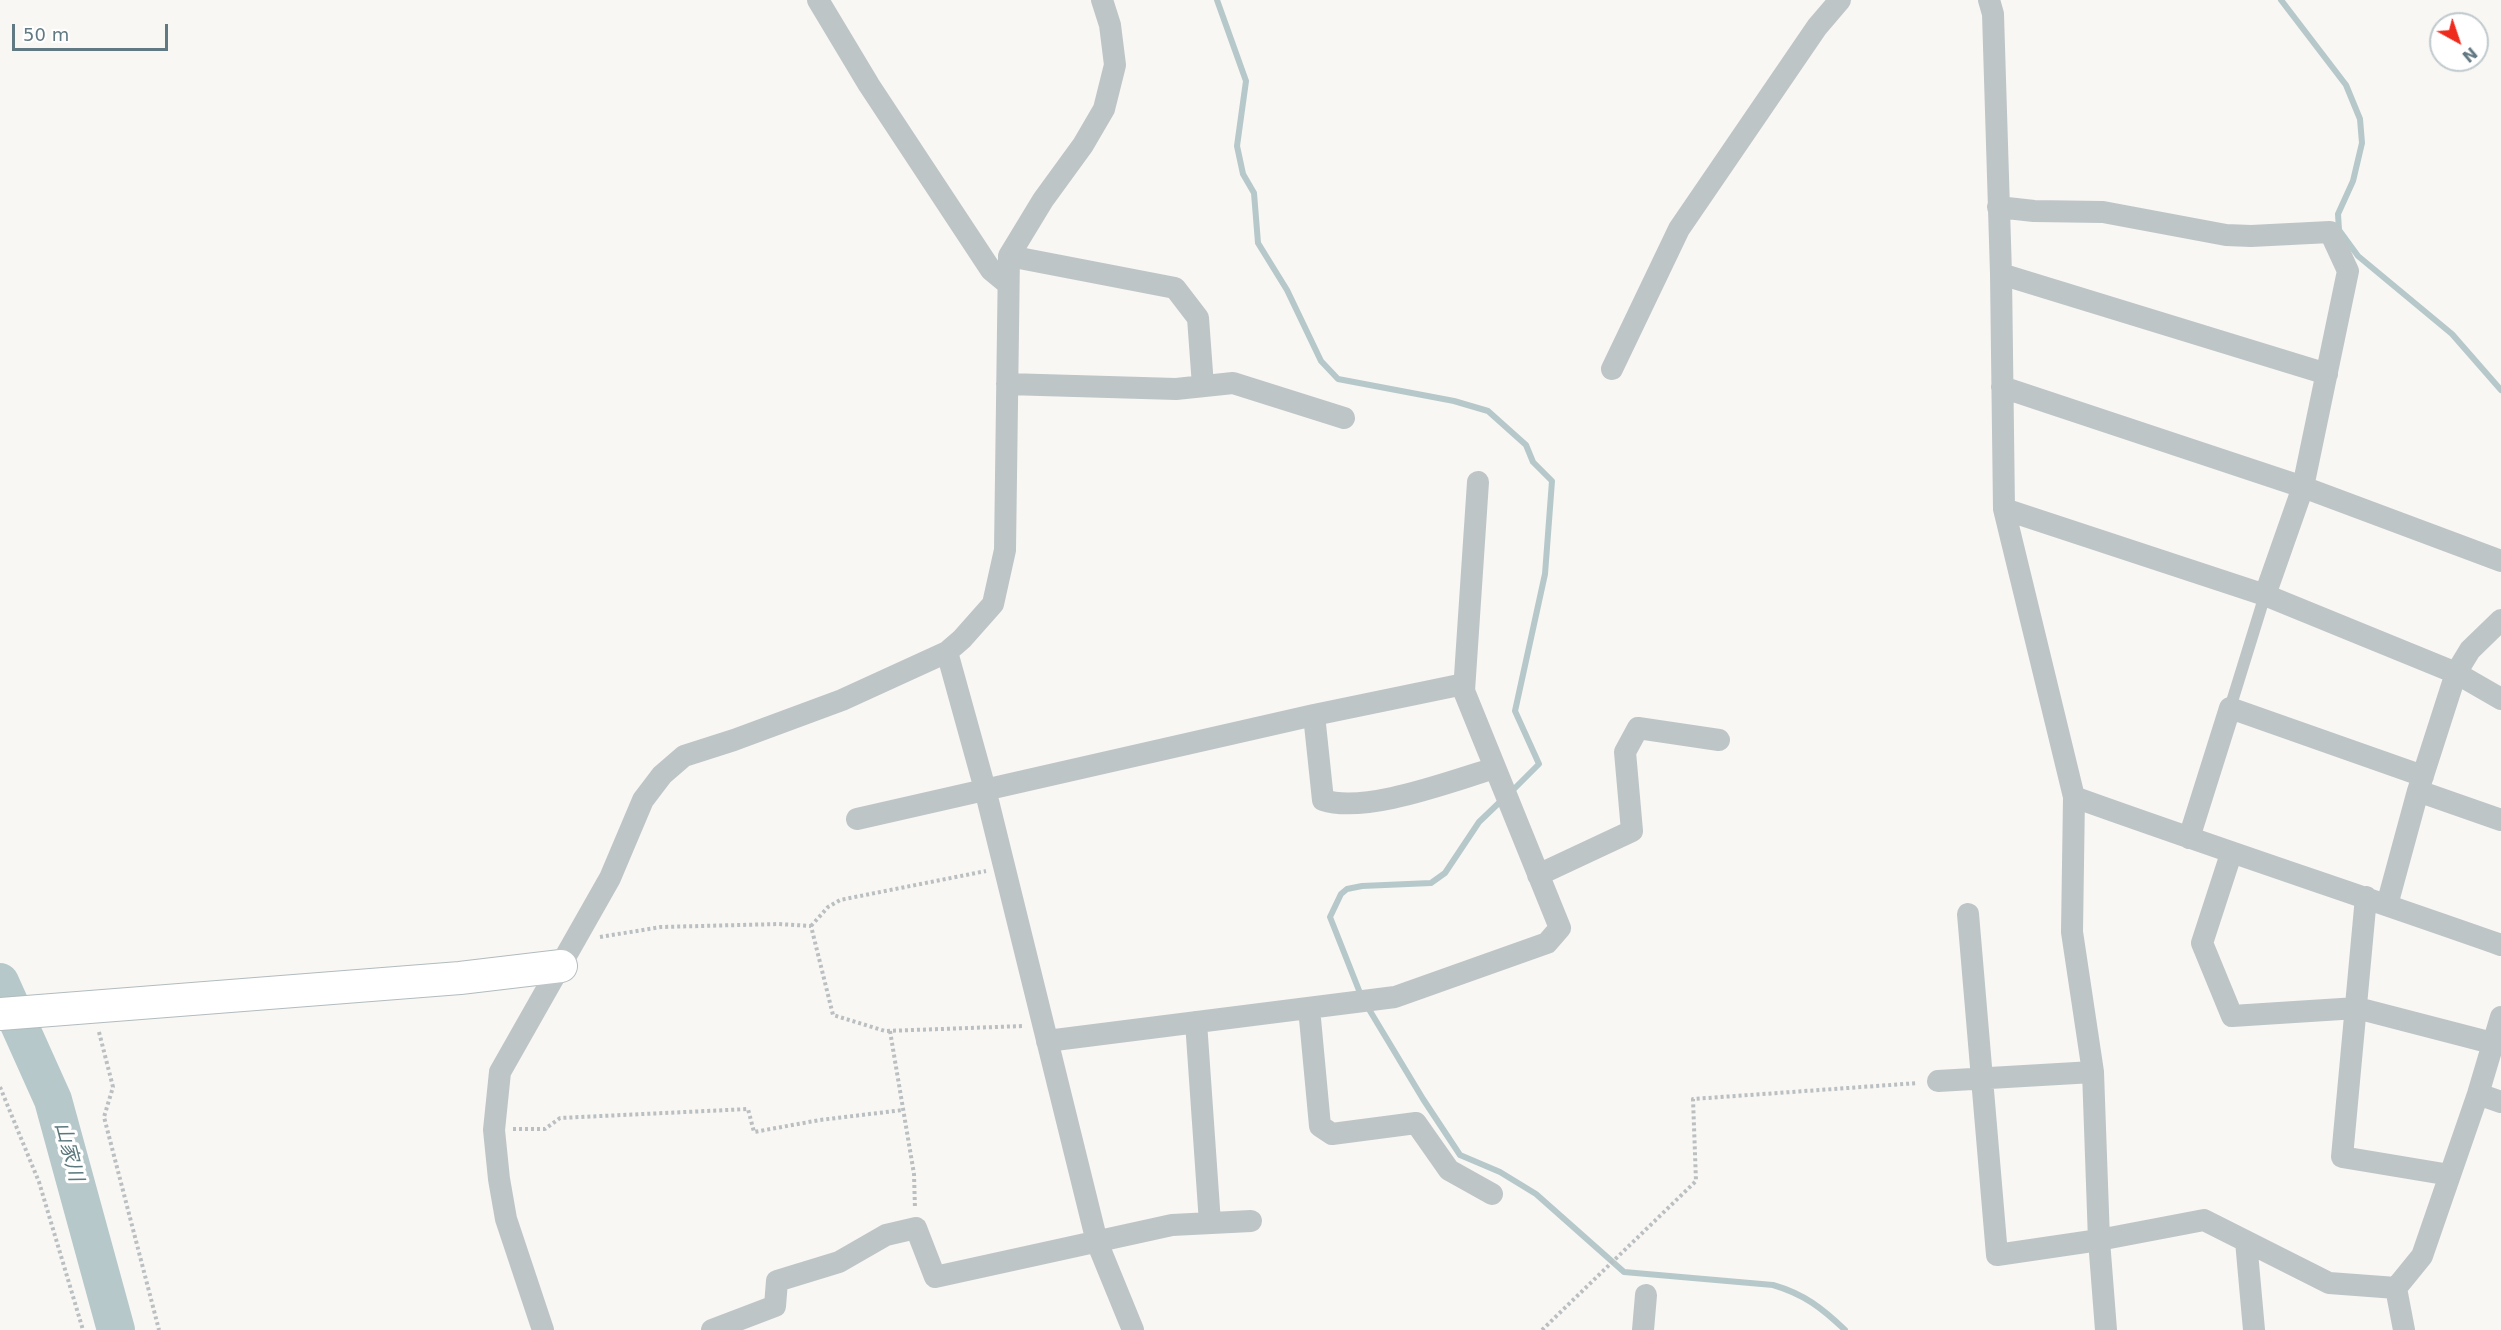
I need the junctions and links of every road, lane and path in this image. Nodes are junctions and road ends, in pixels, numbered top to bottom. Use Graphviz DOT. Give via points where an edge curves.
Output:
graph roads {
  1 [pos="818,0"];
  2 [pos="1102,0"];
  3 [pos="1840,0"];
  4 [pos="1989,0"];
  5 [pos="1998,207"];
  6 [pos="1009,256"];
  7 [pos="2001,274"];
  8 [pos="1008,284"];
  9 [pos="1612,369"];
  10 [pos="2327,374"];
  11 [pos="1007,384"];
  12 [pos="1203,386"];
  13 [pos="2002,387"];
  14 [pos="1344,418"];
  15 [pos="1478,482"];
  16 [pos="2303,487"];
  17 [pos="2004,509"];
  18 [pos="2501,561"];
  19 [pos="2265,596"];
  20 [pos="2501,620"];
  21 [pos="947,652"];
  22 [pos="2456,673"];
  23 [pos="1464,684"];
  24 [pos="2501,699"];
  25 [pos="2230,708"];
  26 [pos="1314,715"];
  27 [pos="1719,740"];
  28 [pos="1495,768"];
  29 [pos="2420,784"];
  30 [pos="985,789"];
  31 [pos="2074,797"];
  32 [pos="856,819"];
  33 [pos="2501,820"];
  34 [pos="2189,838"];
  35 [pos="2231,854"];
  36 [pos="1004,867"];
  37 [pos="1538,875"];
  38 [pos="2376,901"];
  39 [pos="1968,914"];
  40 [pos="811,926"];
  41 [pos="575,937"];
  42 [pos="2501,945"];
  43 [pos="561,966"];
  44 [pos="93,1007"];
  45 [pos="1309,1008"];
  46 [pos="2357,1008"];
  47 [pos="0,1014"];
  48 [pos="2501,1017"];
  49 [pos="1196,1022"];
  50 [pos="890,1031"];
  51 [pos="1045,1033"];
  52 [pos="2492,1043"];
  53 [pos="2093,1072"];
  54 [pos="1982,1079"];
  55 [pos="1938,1082"];
  56 [pos="0,1087"];
  57 [pos="2478,1094"];
  58 [pos="2501,1102"];
  59 [pos="903,1110"];
  60 [pos="494,1130"];
  61 [pos="2450,1175"];
  62 [pos="1492,1194"];
  63 [pos="1251,1221"];
  64 [pos="1210,1223"];
  65 [pos="916,1228"];
  66 [pos="2099,1240"];
  67 [pos="2246,1241"];
  68 [pos="1097,1242"];
  69 [pos="2396,1288"];
  70 [pos="1646,1295"];
  71 [pos="83,1330"];
  72 [pos="159,1330"];
  73 [pos="543,1330"];
  74 [pos="712,1330"];
  75 [pos="1133,1330"];
  76 [pos="1542,1330"];
  77 [pos="1643,1330"];
  78 [pos="2106,1330"];
  79 [pos="2254,1330"];
  80 [pos="2404,1330"];
  1 -- 8 [label="street" via="991,270"];
  2 -- 6 [label="street" via="1115,65 1104,109"];
  3 -- 9 [label="street" via="1817,27 1679,229"];
  4 -- 5 [label="street" via="1993,14"];
  5 -- 7 [label="street"];
  5 -- 10 [label="street" via="2103,212 2226,235 2330,232 2348,271"];
  6 -- 8 [label="street"];
  6 -- 12 [label="street" via="1175,288 1198,318"];
  7 -- 10 [label="street"];
  7 -- 13 [label="street"];
  8 -- 11 [label="street"];
  10 -- 16 [label="street"];
  11 -- 12 [label="street" via="1176,389"];
  11 -- 21 [label="street" via="1005,550 993,604"];
  12 -- 14 [label="street" via="1233,383"];
  13 -- 16 [label="street"];
  13 -- 17 [label="street"];
  15 -- 23 [label="street"];
  16 -- 18 [label="street"];
  16 -- 19 [label="street"];
  17 -- 19 [label="street"];
  17 -- 31 [label="street"];
  19 -- 22 [label="street"];
  19 -- 25 [label="lane"];
  20 -- 22 [label="street" via="2470,650"];
  21 -- 30 [label="street"];
  21 -- 41 [label="street" via="842,700 684,756 662,775 643,800 610,878"];
  22 -- 24 [label="street"];
  22 -- 29 [label="street"];
  23 -- 26 [label="street"];
  23 -- 28 [label="street"];
  25 -- 29 [label="street"];
  25 -- 34 [label="street"];
  26 -- 28 [label="street" via="1323,800 1336,804 1386,799"];
  26 -- 30 [label="street"];
  27 -- 37 [label="street" via="1638,728 1625,752 1632,831"];
  28 -- 37 [label="street"];
  29 -- 33 [label="street"];
  29 -- 38 [label="street"];
  30 -- 32 [label="street"];
  30 -- 36 [label="street"];
  31 -- 34 [label="street"];
  31 -- 53 [label="street" via="2072,932"];
  34 -- 35 [label="street"];
  35 -- 38 [label="street"];
  35 -- 46 [label="street" via="2202,943 2232,1016"];
  36 -- 40 [label="path" via="840,900"];
  36 -- 51 [label="street"];
  37 -- 45 [label="street" via="1560,928 1547,943 1395,997"];
  38 -- 42 [label="street"];
  38 -- 46 [label="street"];
  39 -- 54 [label="street"];
  40 -- 41 [label="path" via="661,927 595,938"];
  40 -- 50 [label="path" via="833,1015"];
  41 -- 43 [label="street"];
  43 -- 44 [label="street" via="448,979"];
  43 -- 60 [label="street" via="500,1072"];
  44 -- 47 [label="street"];
  44 -- 72 [label="path" via="113,1087 104,1117"];
  45 -- 49 [label="street"];
  45 -- 62 [label="street" via="1320,1126 1332,1134 1416,1123 1449,1170"];
  46 -- 52 [label="street"];
  46 -- 61 [label="street" via="2342,1157"];
  48 -- 52 [label="street"];
  49 -- 51 [label="street"];
  49 -- 64 [label="street"];
  50 -- 51 [label="path"];
  50 -- 59 [label="path"];
  51 -- 68 [label="street"];
  52 -- 57 [label="street"];
  53 -- 54 [label="street"];
  53 -- 66 [label="street"];
  54 -- 55 [label="street"];
  54 -- 66 [label="street" via="1997,1255"];
  55 -- 76 [label="path" via="1694,1099 1696,1181"];
  56 -- 71 [label="path" via="39,1182"];
  57 -- 58 [label="street"];
  57 -- 61 [label="street"];
  59 -- 60 [label="path" via="754,1132 748,1109 560,1118 545,1129"];
  59 -- 65 [label="path" via="914,1174"];
  60 -- 73 [label="street" via="506,1219"];
  61 -- 69 [label="street" via="2422,1256"];
  63 -- 64 [label="street"];
  64 -- 68 [label="street" via="1172,1226"];
  65 -- 68 [label="street" via="935,1277"];
  65 -- 74 [label="street" via="886,1235 839,1262 777,1281 775,1306"];
  66 -- 67 [label="street" via="2204,1220"];
  66 -- 78 [label="street"];
  67 -- 69 [label="street" via="2329,1283"];
  67 -- 79 [label="street"];
  68 -- 75 [label="street"];
  69 -- 80 [label="street"];
  70 -- 77 [label="street"];
}
